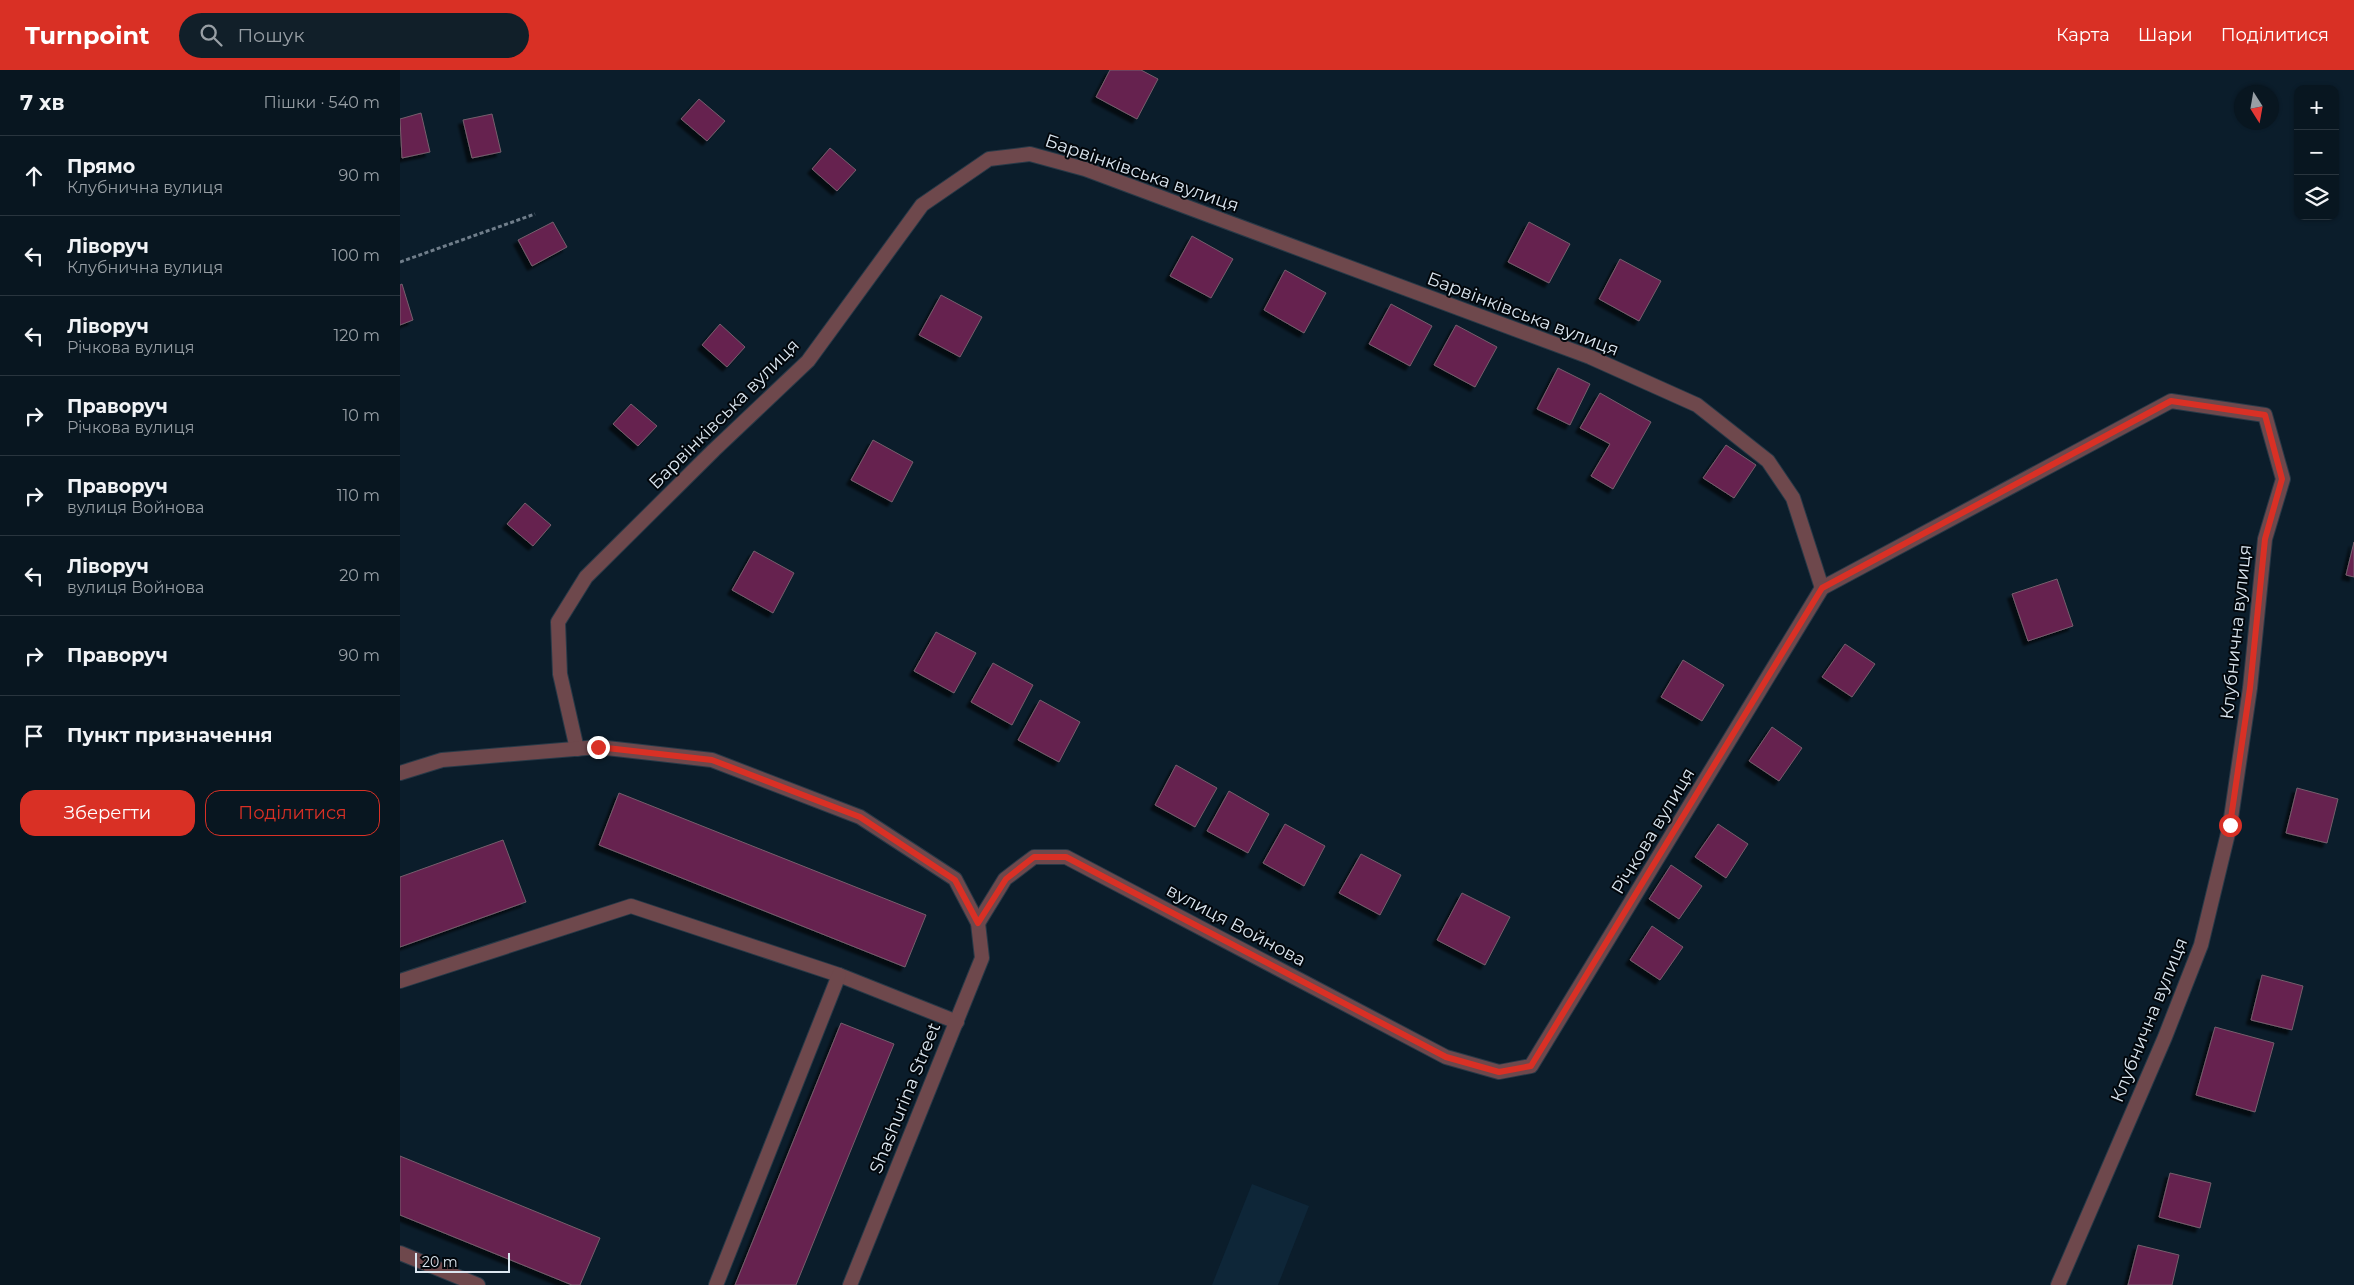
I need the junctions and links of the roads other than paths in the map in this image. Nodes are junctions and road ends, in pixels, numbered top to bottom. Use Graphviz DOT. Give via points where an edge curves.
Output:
graph roads {
  1 [pos="1822,588"];
  2 [pos="577,749"];
  3 [pos="400,773"];
  4 [pos="978,923"];
  5 [pos="838,976"];
  6 [pos="400,981"];
  7 [pos="957,1022"];
  8 [pos="1499,1072"];
  9 [pos="400,1253"];
  10 [pos="478,1285"];
  11 [pos="716,1285"];
  12 [pos="850,1285"];
  13 [pos="2058,1285"];
  1 -- 2 [label="street, Барвінківська вулиця" via="1792,498 1768,461 1697,405 1590,357 1084,169 1030,154 989,159 922,205 808,361 586,577 558,622 560,674"];
  1 -- 8 [label="street, Річкова вулиця" via="1531,1066"];
  1 -- 13 [label="street, Клубнична вулиця" via="2171,401 2265,415 2282,479 2265,539 2250,688 2230,825 2201,945"];
  2 -- 3 [label="street" via="442,760"];
  2 -- 4 [label="street" via="598,747 712,760 860,817 955,880"];
  4 -- 7 [label="street, Shashurina Street" via="982,958"];
  4 -- 8 [label="street, вулиця Войнова" via="1006,879 1034,857 1066,857 1446,1057"];
  5 -- 6 [label="street" via="631,906"];
  5 -- 7 [label="street"];
  5 -- 11 [label="street"];
  7 -- 12 [label="street, Shashurina Street"];
  9 -- 10 [label="street"];
}
